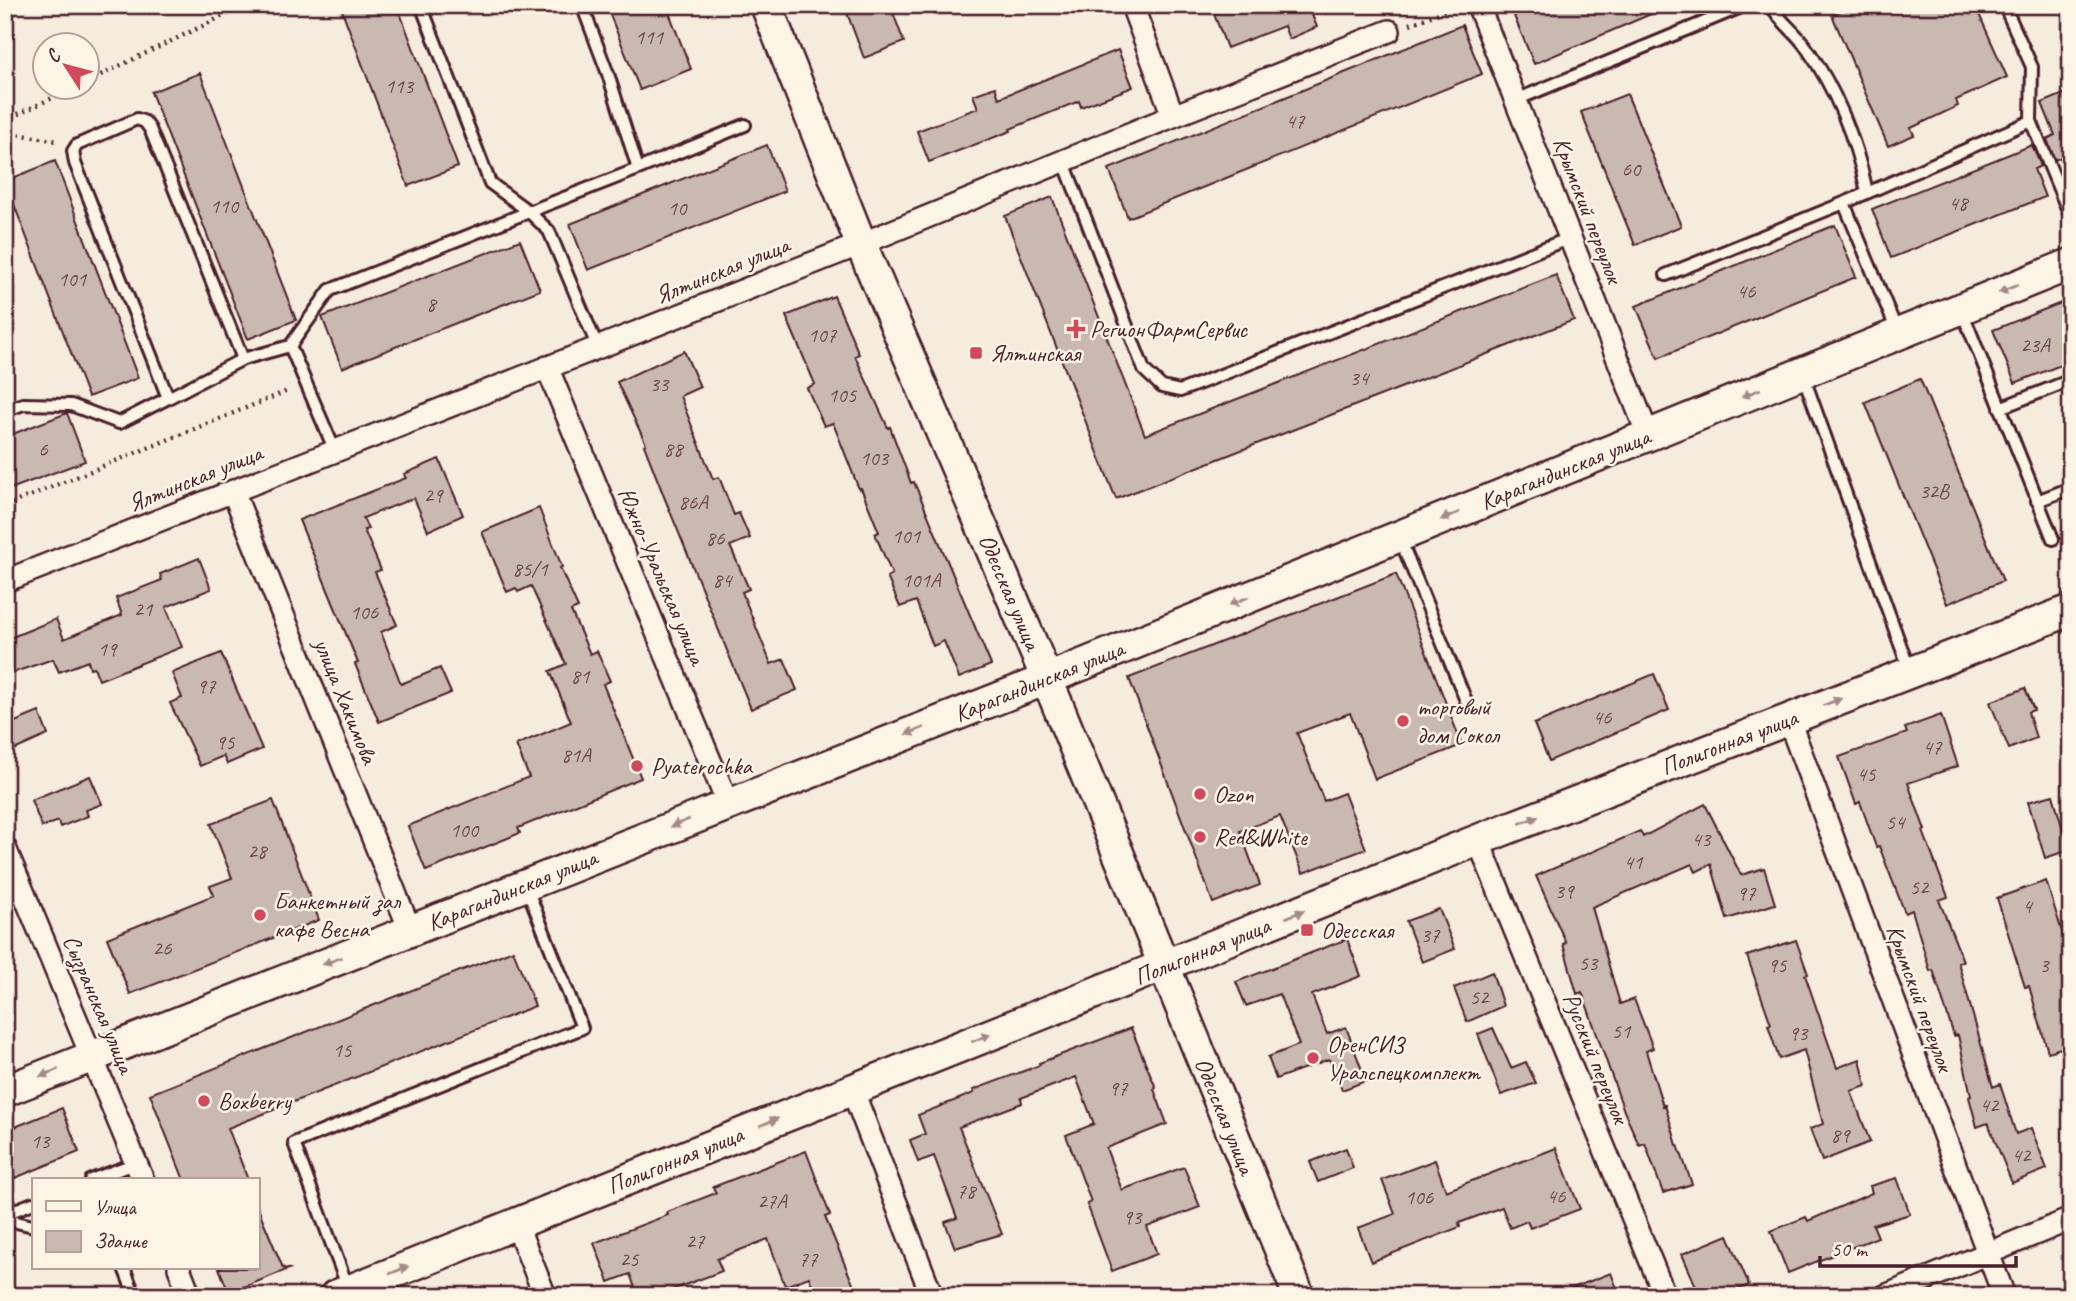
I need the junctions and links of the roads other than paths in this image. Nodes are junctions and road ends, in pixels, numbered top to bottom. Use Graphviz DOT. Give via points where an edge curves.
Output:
graph roads {
  1 [pos="421,5"];
  2 [pos="582,5"];
  3 [pos="766,5"];
  4 [pos="1132,5"];
  5 [pos="1478,5"];
  6 [pos="1746,5"];
  7 [pos="1771,5"];
  8 [pos="2004,5"];
  9 [pos="1389,31"];
  10 [pos="1516,100"];
  11 [pos="1172,116"];
  12 [pos="2031,121"];
  13 [pos="745,125"];
  14 [pos="1064,162"];
  15 [pos="638,169"];
  16 [pos="1867,192"];
  17 [pos="1844,203"];
  18 [pos="528,211"];
  19 [pos="2071,218"];
  20 [pos="1570,238"];
  21 [pos="861,244"];
  22 [pos="2071,264"];
  23 [pos="1667,275"];
  24 [pos="1961,308"];
  25 [pos="1898,334"];
  26 [pos="290,346"];
  27 [pos="598,348"];
  28 [pos="243,359"];
  29 [pos="547,367"];
  30 [pos="1802,372"];
  31 [pos="2071,380"];
  32 [pos="168,398"];
  33 [pos="2000,408"];
  34 [pos="5,411"];
  35 [pos="1648,435"];
  36 [pos="335,451"];
  37 [pos="2071,488"];
  38 [pos="233,491"];
  39 [pos="2037,501"];
  40 [pos="1399,536"];
  41 [pos="2053,539"];
  42 [pos="5,581"];
  43 [pos="2071,610"];
  44 [pos="1910,672"];
  45 [pos="1047,679"];
  46 [pos="1469,708"];
  47 [pos="1788,718"];
  48 [pos="728,804"];
  49 [pos="1478,840"];
  50 [pos="8,860"];
  51 [pos="526,884"];
  52 [pos="410,930"];
  53 [pos="1164,966"];
  54 [pos="92,1056"];
  55 [pos="852,1089"];
  56 [pos="5,1091"];
  57 [pos="139,1171"];
  58 [pos="102,1178"];
  59 [pos="32,1204"];
  60 [pos="6,1217"];
  61 [pos="2071,1219"];
  62 [pos="516,1223"];
  63 [pos="32,1226"];
  64 [pos="1987,1254"];
  65 [pos="125,1270"];
  66 [pos="180,1270"];
  67 [pos="342,1293"];
  68 [pos="135,1296"];
  69 [pos="190,1296"];
  70 [pos="545,1296"];
  71 [pos="932,1296"];
  72 [pos="1299,1296"];
  73 [pos="1665,1296"];
  74 [pos="1885,1296"];
  75 [pos="2004,1296"];
  1 -- 18 [label="lane" via="490,183"];
  2 -- 15 [label="lane"];
  3 -- 21 [label="main road, Одесская улица"];
  4 -- 11 [label="street"];
  5 -- 10 [label="street, Крымский переулок"];
  6 -- 10 [label="lane"];
  7 -- 16 [label="lane" via="1806,46 1842,109"];
  8 -- 12 [label="lane" via="2032,67"];
  9 -- 11 [label="street, Ялтинская улица"];
  10 -- 20 [label="street, Крымский переулок"];
  11 -- 14 [label="street, Ялтинская улица"];
  12 -- 16 [label="lane"];
  12 -- 19 [label="lane"];
  13 -- 15 [label="lane"];
  14 -- 20 [label="lane" via="1144,370 1162,387 1180,391"];
  14 -- 21 [label="street, Ялтинская улица"];
  15 -- 18 [label="lane"];
  16 -- 17 [label="lane"];
  17 -- 23 [label="lane"];
  17 -- 25 [label="lane"];
  18 -- 26 [label="lane" via="330,290"];
  18 -- 27 [label="lane" via="548,231"];
  20 -- 35 [label="street, Крымский переулок"];
  21 -- 27 [label="street, Ялтинская улица"];
  21 -- 45 [label="main road, Одесская улица"];
  22 -- 24 [label="main road, Карагандинская улица, one-way"];
  24 -- 25 [label="main road, Карагандинская улица"];
  24 -- 33 [label="lane"];
  25 -- 30 [label="main road, Карагандинская улица"];
  26 -- 28 [label="lane"];
  26 -- 36 [label="lane"];
  27 -- 29 [label="street, Ялтинская улица"];
  28 -- 32 [label="lane"];
  28 -- 32 [label="lane" via="145,122 137,119 76,145 75,163"];
  29 -- 36 [label="street, Ялтинская улица"];
  29 -- 48 [label="street, Южно-Уральская улица"];
  30 -- 35 [label="main road, Карагандинская улица, one-way"];
  30 -- 44 [label="lane"];
  31 -- 33 [label="lane"];
  32 -- 34 [label="lane" via="119,423 71,405 23,404"];
  33 -- 39 [label="lane"];
  35 -- 40 [label="main road, Карагандинская улица, one-way"];
  36 -- 38 [label="street, Ялтинская улица"];
  37 -- 39 [label="lane"];
  38 -- 42 [label="street, Ялтинская улица"];
  38 -- 52 [label="street, улица Хакимова"];
  39 -- 41 [label="lane"];
  40 -- 45 [label="main road, Карагандинская улица, one-way"];
  40 -- 46 [label="lane"];
  43 -- 44 [label="main road, Полигонная улица"];
  47 -- 44 [label="main road, Полигонная улица, one-way"];
  45 -- 48 [label="main road, Карагандинская улица, one-way"];
  45 -- 53 [label="main road, Одесская улица"];
  49 -- 47 [label="main road, Полигонная улица, one-way"];
  47 -- 64 [label="street, Крымский переулок"];
  48 -- 51 [label="main road, Карагандинская улица, one-way"];
  53 -- 49 [label="main road, Полигонная улица, one-way"];
  49 -- 73 [label="street, Русский переулок"];
  50 -- 54 [label="street, Сызранская улица"];
  51 -- 52 [label="main road, Карагандинская улица"];
  51 -- 67 [label="lane" via="582,1028 294,1143"];
  52 -- 54 [label="main road, Карагандинская улица, one-way"];
  55 -- 53 [label="main road, Полигонная улица, one-way"];
  53 -- 72 [label="main road, Одесская улица"];
  54 -- 56 [label="main road, Карагандинская улица, one-way"];
  54 -- 57 [label="street, Сызранская улица"];
  62 -- 55 [label="main road, Полигонная улица, one-way"];
  55 -- 71 [label="street"];
  57 -- 58 [label="lane"];
  59 -- 60 [label="lane"];
  60 -- 63 [label="lane"];
  61 -- 64 [label="street"];
  67 -- 62 [label="main road, Полигонная улица, one-way"];
  62 -- 70 [label="street"];
  64 -- 74 [label="street"];
  64 -- 75 [label="street, Крымский переулок"];
  65 -- 68 [label="lane"];
  66 -- 69 [label="street"];
}
